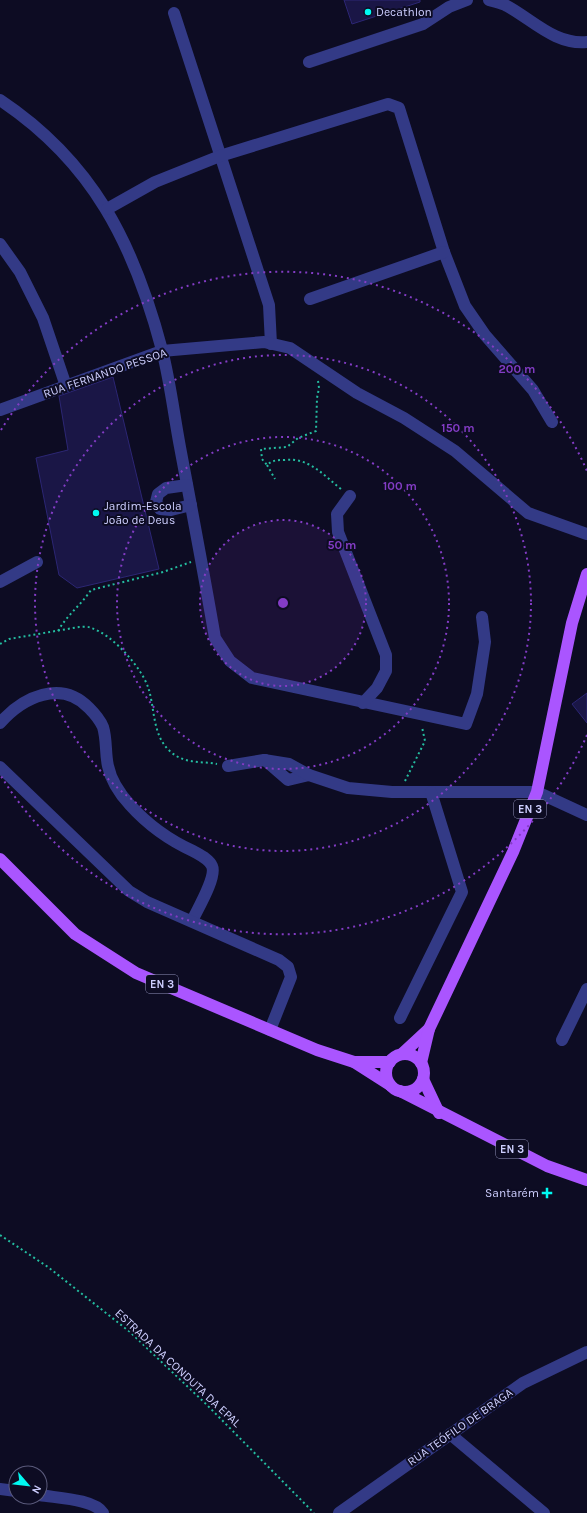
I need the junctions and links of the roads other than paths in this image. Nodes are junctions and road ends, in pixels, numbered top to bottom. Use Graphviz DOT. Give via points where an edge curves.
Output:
graph roads {
  1 [pos="468,0"];
  2 [pos="489,0"];
  3 [pos="174,13"];
  4 [pos="587,42"];
  5 [pos="309,62"];
  6 [pos="0,100"];
  7 [pos="220,156"];
  8 [pos="107,209"];
  9 [pos="0,244"];
  10 [pos="444,252"];
  11 [pos="310,299"];
  12 [pos="271,344"];
  13 [pos="162,351"];
  14 [pos="66,386"];
  15 [pos="0,410"];
  16 [pos="552,422"];
  17 [pos="187,485"];
  18 [pos="350,496"];
  19 [pos="191,505"];
  20 [pos="587,534"];
  21 [pos="37,562"];
  22 [pos="587,574"];
  23 [pos="0,582"];
  24 [pos="482,617"];
  25 [pos="363,703"];
  26 [pos="0,723"];
  27 [pos="228,766"];
  28 [pos="0,767"];
  29 [pos="431,792"];
  30 [pos="537,792"];
  31 [pos="587,814"];
  32 [pos="0,859"];
  33 [pos="192,921"];
  34 [pos="586,992"];
  35 [pos="400,1018"];
  36 [pos="270,1030"];
  37 [pos="429,1030"];
  38 [pos="562,1040"];
  39 [pos="402,1054"];
  40 [pos="354,1062"];
  41 [pos="390,1062"];
  42 [pos="421,1063"];
  43 [pos="423,1079"];
  44 [pos="395,1088"];
  45 [pos="439,1113"];
  46 [pos="587,1180"];
  47 [pos="587,1352"];
  48 [pos="450,1434"];
  49 [pos="48,1497"];
  50 [pos="103,1513"];
  51 [pos="339,1513"];
  52 [pos="544,1513"];
  1 -- 5 [label="street" via="448,7 423,24"];
  2 -- 4 [label="street" via="506,6 552,36 580,43"];
  3 -- 7 [label="street"];
  6 -- 8 [label="street" via="44,133 76,166"];
  7 -- 8 [label="street" via="155,182"];
  7 -- 10 [label="street" via="388,104 399,108"];
  7 -- 12 [label="street" via="269,305"];
  8 -- 13 [label="street" via="134,264"];
  9 -- 14 [label="street" via="20,272 43,318"];
  10 -- 11 [label="street"];
  10 -- 16 [label="street" via="466,306 485,335 533,390"];
  12 -- 13 [label="street, RUA FERNANDO PESSOA" via="264,342"];
  12 -- 20 [label="street, RUA FERNANDO PESSOA" via="290,348 358,393 404,418 455,451 528,512"];
  13 -- 14 [label="street, RUA FERNANDO PESSOA"];
  13 -- 17 [label="street"];
  14 -- 15 [label="street, RUA FERNANDO PESSOA"];
  17 -- 19 [label="street"];
  17 -- 19 [label="street" via="166,488 158,494 156,502 160,509 171,510"];
  18 -- 25 [label="street" via="337,514 338,532 386,656 386,671 377,688"];
  19 -- 25 [label="street" via="215,638 230,661 252,678"];
  21 -- 23 [label="street"];
  22 -- 30 [label="main road, EN 3" via="572,623"];
  24 -- 25 [label="street" via="485,642 477,694 466,724"];
  26 -- 33 [label="street" via="29,698 47,693 63,693 82,701 102,727 108,766 116,788 131,806 158,830 174,842 204,856 212,866 213,876"];
  27 -- 29 [label="street" via="264,760 289,764 309,775 348,788"];
  28 -- 33 [label="street" via="129,891 147,902"];
  29 -- 30 [label="street"];
  29 -- 35 [label="street" via="462,892"];
  30 -- 31 [label="street"];
  30 -- 37 [label="main road, EN 3" via="513,852"];
  32 -- 36 [label="main road, EN 3" via="74,934 136,973"];
  33 -- 36 [label="street" via="279,960 288,967 291,977"];
  34 -- 38 [label="street"];
  36 -- 40 [label="main road, EN 3"];
  37 -- 39 [label="main road, EN 3"];
  37 -- 42 [label="main road, EN 3"];
  39 -- 41 [label="main road, EN 3"];
  39 -- 42 [label="main road" via="413,1055"];
  40 -- 41 [label="main road, EN 3"];
  40 -- 44 [label="main road, EN 3"];
  41 -- 44 [label="main road" via="386,1073"];
  42 -- 43 [label="main road, EN 3"];
  43 -- 44 [label="main road" via="412,1091"];
  43 -- 45 [label="main road, EN 3"];
  44 -- 45 [label="main road, EN 3"];
  45 -- 46 [label="main road, EN 3" via="547,1166"];
  47 -- 48 [label="street, RUA TEÓFILO DE BRAGA" via="523,1382"];
  48 -- 51 [label="street, RUA TEÓFILO DE BRAGA"];
  48 -- 52 [label="street"];
  49 -- 50 [label="street" via="88,1503"];
}
